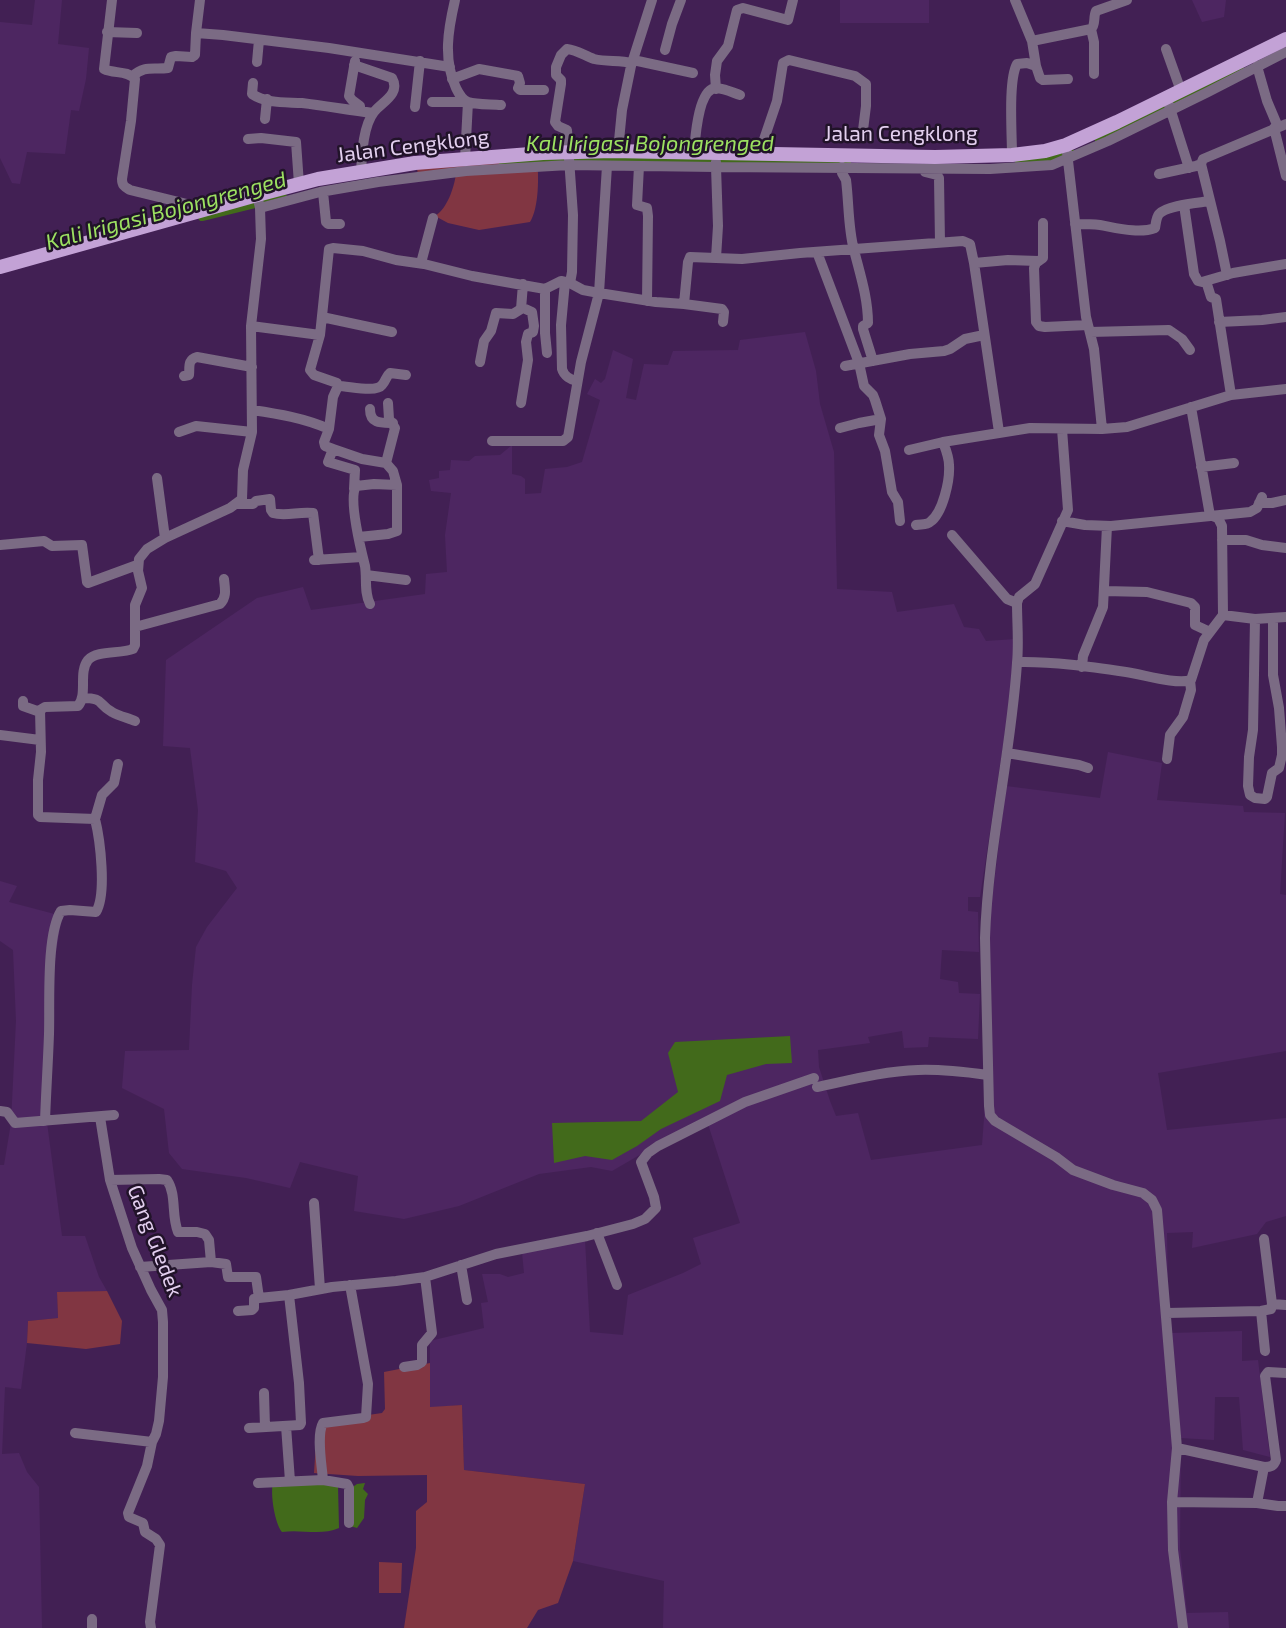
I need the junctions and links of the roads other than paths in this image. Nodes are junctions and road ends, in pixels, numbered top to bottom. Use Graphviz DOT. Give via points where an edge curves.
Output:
graph roads {
  1 [pos="112,0"];
  2 [pos="200,0"];
  3 [pos="455,0"];
  4 [pos="652,0"];
  5 [pos="681,0"];
  6 [pos="793,0"];
  7 [pos="1015,0"];
  8 [pos="1127,0"];
  9 [pos="1091,29"];
  10 [pos="107,32"];
  11 [pos="137,33"];
  12 [pos="196,33"];
  13 [pos="1286,39"];
  14 [pos="259,40"];
  15 [pos="1032,41"];
  16 [pos="1166,49"];
  17 [pos="665,50"];
  18 [pos="356,52"];
  19 [pos="1286,52"];
  20 [pos="420,61"];
  21 [pos="1258,61"];
  22 [pos="257,62"];
  23 [pos="632,62"];
  24 [pos="354,65"];
  25 [pos="1036,66"];
  26 [pos="450,67"];
  27 [pos="693,73"];
  28 [pos="1094,74"];
  29 [pos="133,76"];
  30 [pos="452,79"];
  31 [pos="1068,79"];
  32 [pos="253,83"];
  33 [pos="1206,86"];
  34 [pos="716,89"];
  35 [pos="544,90"];
  36 [pos="1181,91"];
  37 [pos="740,95"];
  38 [pos="267,99"];
  39 [pos="432,102"];
  40 [pos="468,102"];
  41 [pos="501,105"];
  42 [pos="1168,105"];
  43 [pos="415,106"];
  44 [pos="360,111"];
  45 [pos="373,113"];
  46 [pos="266,119"];
  47 [pos="1280,126"];
  48 [pos="862,138"];
  49 [pos="248,139"];
  50 [pos="1067,152"];
  51 [pos="694,153"];
  52 [pos="759,154"];
  53 [pos="1012,155"];
  54 [pos="465,159"];
  55 [pos="569,159"];
  56 [pos="612,159"];
  57 [pos="716,161"];
  58 [pos="826,161"];
  59 [pos="849,162"];
  60 [pos="639,166"];
  61 [pos="1195,166"];
  62 [pos="915,168"];
  63 [pos="416,170"];
  64 [pos="361,172"];
  65 [pos="1159,174"];
  66 [pos="377,176"];
  67 [pos="1286,176"];
  68 [pos="299,184"];
  69 [pos="320,187"];
  70 [pos="258,201"];
  71 [pos="1210,201"];
  72 [pos="1184,205"];
  73 [pos="197,211"];
  74 [pos="434,218"];
  75 [pos="1042,223"];
  76 [pos="1075,224"];
  77 [pos="340,225"];
  78 [pos="940,243"];
  79 [pos="853,249"];
  80 [pos="817,252"];
  81 [pos="716,258"];
  82 [pos="1038,261"];
  83 [pos="421,263"];
  84 [pos="974,263"];
  85 [pos="1286,264"];
  86 [pos="0,267"];
  87 [pos="1227,275"];
  88 [pos="1206,281"];
  89 [pos="568,283"];
  90 [pos="523,284"];
  91 [pos="545,289"];
  92 [pos="599,293"];
  93 [pos="647,301"];
  94 [pos="684,304"];
  95 [pos="521,307"];
  96 [pos="322,317"];
  97 [pos="1286,317"];
  98 [pos="723,322"];
  99 [pos="1219,322"];
  100 [pos="251,326"];
  101 [pos="1089,328"];
  102 [pos="392,332"];
  103 [pos="320,335"];
  104 [pos="984,335"];
  105 [pos="1190,350"];
  106 [pos="547,353"];
  107 [pos="873,361"];
  108 [pos="480,362"];
  109 [pos="859,363"];
  110 [pos="845,366"];
  111 [pos="252,367"];
  112 [pos="406,375"];
  113 [pos="184,376"];
  114 [pos="577,381"];
  115 [pos="338,386"];
  116 [pos="1286,389"];
  117 [pos="1231,395"];
  118 [pos="388,403"];
  119 [pos="521,403"];
  120 [pos="1191,406"];
  121 [pos="370,409"];
  122 [pos="252,410"];
  123 [pos="881,419"];
  124 [pos="393,423"];
  125 [pos="840,428"];
  126 [pos="329,429"];
  127 [pos="1062,429"];
  128 [pos="1102,429"];
  129 [pos="179,432"];
  130 [pos="252,432"];
  131 [pos="999,432"];
  132 [pos="492,441"];
  133 [pos="943,442"];
  134 [pos="333,449"];
  135 [pos="909,450"];
  136 [pos="386,463"];
  137 [pos="1234,463"];
  138 [pos="1201,467"];
  139 [pos="157,478"];
  140 [pos="397,485"];
  141 [pos="354,489"];
  142 [pos="1286,500"];
  143 [pos="237,504"];
  144 [pos="1210,516"];
  145 [pos="900,521"];
  146 [pos="1062,521"];
  147 [pos="916,525"];
  148 [pos="1107,526"];
  149 [pos="952,535"];
  150 [pos="359,537"];
  151 [pos="165,538"];
  152 [pos="1222,540"];
  153 [pos="0,545"];
  154 [pos="1286,548"];
  155 [pos="362,557"];
  156 [pos="137,565"];
  157 [pos="366,575"];
  158 [pos="224,579"];
  159 [pos="406,580"];
  160 [pos="1105,591"];
  161 [pos="1017,603"];
  162 [pos="370,604"];
  163 [pos="1223,615"];
  164 [pos="1286,617"];
  165 [pos="1273,618"];
  166 [pos="1255,619"];
  167 [pos="135,627"];
  168 [pos="1210,632"];
  169 [pos="1017,662"];
  170 [pos="1082,667"];
  171 [pos="1190,680"];
  172 [pos="82,698"];
  173 [pos="23,701"];
  174 [pos="40,712"];
  175 [pos="1283,716"];
  176 [pos="135,721"];
  177 [pos="0,735"];
  178 [pos="40,740"];
  179 [pos="1006,753"];
  180 [pos="1284,758"];
  181 [pos="1167,759"];
  182 [pos="118,764"];
  183 [pos="1088,768"];
  184 [pos="94,819"];
  185 [pos="988,1075"];
  186 [pos="0,1111"];
  187 [pos="114,1115"];
  188 [pos="100,1117"];
  189 [pos="45,1121"];
  190 [pos="110,1180"];
  191 [pos="314,1203"];
  192 [pos="597,1233"];
  193 [pos="1264,1239"];
  194 [pos="211,1262"];
  195 [pos="461,1265"];
  196 [pos="140,1267"];
  197 [pos="425,1277"];
  198 [pos="350,1285"];
  199 [pos="617,1285"];
  200 [pos="320,1289"];
  201 [pos="289,1295"];
  202 [pos="259,1298"];
  203 [pos="467,1300"];
  204 [pos="1272,1304"];
  205 [pos="1286,1305"];
  206 [pos="238,1311"];
  207 [pos="1261,1311"];
  208 [pos="1167,1313"];
  209 [pos="1264,1351"];
  210 [pos="404,1367"];
  211 [pos="1286,1373"];
  212 [pos="264,1393"];
  213 [pos="286,1426"];
  214 [pos="266,1427"];
  215 [pos="249,1428"];
  216 [pos="75,1433"];
  217 [pos="152,1442"];
  218 [pos="1177,1448"];
  219 [pos="1264,1467"];
  220 [pos="323,1480"];
  221 [pos="290,1481"];
  222 [pos="258,1483"];
  223 [pos="1172,1502"];
  224 [pos="1257,1503"];
  225 [pos="1286,1506"];
  226 [pos="349,1522"];
  227 [pos="151,1628"];
  228 [pos="1184,1628"];
  1 -- 10 [label="street"];
  2 -- 12 [label="street"];
  3 -- 26 [label="street" via="447,40"];
  4 -- 23 [label="street"];
  5 -- 17 [label="street"];
  6 -- 34 [label="street" via="788,20 743,8 736,10 728,46 717,61"];
  7 -- 15 [label="street"];
  8 -- 9 [label="street" via="1096,11"];
  9 -- 15 [label="street"];
  9 -- 28 [label="street"];
  10 -- 11 [label="street"];
  10 -- 29 [label="street" via="104,69"];
  12 -- 14 [label="street"];
  12 -- 29 [label="street" via="195,55 171,57 168,68 148,68"];
  13 -- 21 [label="main road, Jalan Cengklong"];
  14 -- 18 [label="street"];
  14 -- 22 [label="street"];
  15 -- 25 [label="street"];
  16 -- 36 [label="street"];
  18 -- 20 [label="street"];
  18 -- 24 [label="street"];
  19 -- 21 [label="street"];
  20 -- 26 [label="street"];
  20 -- 43 [label="street"];
  21 -- 33 [label="main road, Jalan Cengklong"];
  21 -- 47 [label="street" via="1268,101"];
  23 -- 27 [label="street"];
  23 -- 55 [label="street" via="597,60 569,49 562,54 556,67 561,84 555,122 568,130"];
  23 -- 56 [label="street"];
  24 -- 44 [label="street" via="349,96"];
  24 -- 45 [label="street" via="392,78 395,83 394,91"];
  25 -- 31 [label="street" via="1043,80"];
  25 -- 53 [label="street" via="1017,64 1013,70"];
  26 -- 30 [label="street"];
  29 -- 73 [label="street" via="122,184 130,190 187,204"];
  30 -- 35 [label="street" via="483,69 518,76 520,90"];
  30 -- 40 [label="street" via="460,96"];
  32 -- 38 [label="street" via="252,94"];
  33 -- 36 [label="main road, Jalan Cengklong"];
  33 -- 42 [label="street"];
  34 -- 37 [label="street"];
  34 -- 51 [label="street" via="707,93 702,102"];
  36 -- 42 [label="main road, Jalan Cengklong"];
  38 -- 44 [label="street"];
  38 -- 46 [label="street"];
  39 -- 40 [label="street"];
  40 -- 41 [label="street"];
  40 -- 54 [label="street"];
  42 -- 50 [label="main road, Jalan Cengklong"];
  42 -- 61 [label="street"];
  44 -- 45 [label="street"];
  45 -- 64 [label="street" via="365,136"];
  47 -- 61 [label="street"];
  47 -- 67 [label="street"];
  48 -- 52 [label="street" via="866,83 855,76 789,60 783,63 777,101"];
  49 -- 68 [label="street" via="296,142"];
  50 -- 53 [label="main road, Jalan Cengklong"];
  50 -- 62 [label="street" via="1052,165"];
  50 -- 76 [label="street"];
  51 -- 56 [label="main road, Jalan Cengklong"];
  51 -- 57 [label="main road, Jalan Cengklong"];
  52 -- 57 [label="main road, Jalan Cengklong"];
  52 -- 58 [label="main road, Jalan Cengklong"];
  53 -- 59 [label="main road, Jalan Cengklong"];
  54 -- 55 [label="main road, Jalan Cengklong"];
  54 -- 63 [label="main road, Jalan Cengklong"];
  55 -- 56 [label="main road, Jalan Cengklong"];
  55 -- 63 [label="street" via="476,170"];
  55 -- 89 [label="street" via="573,215"];
  56 -- 60 [label="street"];
  56 -- 92 [label="street"];
  57 -- 58 [label="street"];
  57 -- 60 [label="street"];
  57 -- 81 [label="street"];
  58 -- 59 [label="main road, Jalan Cengklong"];
  59 -- 62 [label="street"];
  59 -- 79 [label="street" via="842,173"];
  60 -- 93 [label="street" via="637,205 647,208 648,223"];
  61 -- 65 [label="street"];
  61 -- 71 [label="street"];
  62 -- 78 [label="street" via="938,176"];
  63 -- 66 [label="main road, Jalan Cengklong"];
  64 -- 66 [label="main road, Jalan Cengklong"];
  64 -- 69 [label="main road, Jalan Cengklong"];
  66 -- 69 [label="street"];
  68 -- 69 [label="main road, Jalan Cengklong"];
  68 -- 70 [label="main road, Jalan Cengklong"];
  69 -- 70 [label="street"];
  69 -- 77 [label="street" via="326,222"];
  70 -- 73 [label="main road, Jalan Cengklong"];
  70 -- 100 [label="street" via="260,247"];
  71 -- 72 [label="street"];
  71 -- 87 [label="street"];
  72 -- 76 [label="street" via="1162,212 1155,228 1150,230"];
  72 -- 88 [label="street" via="1194,274 1198,280"];
  73 -- 86 [label="main road, Jalan Cengklong"];
  74 -- 83 [label="street"];
  75 -- 82 [label="street" via="1043,257"];
  76 -- 101 [label="street"];
  78 -- 79 [label="street"];
  78 -- 84 [label="street" via="968,242"];
  79 -- 80 [label="street"];
  79 -- 107 [label="street" via="867,309 868,322 863,330"];
  80 -- 81 [label="street" via="742,260"];
  80 -- 109 [label="street"];
  81 -- 94 [label="street" via="688,259"];
  82 -- 84 [label="street"];
  82 -- 101 [label="street" via="1034,268 1037,324"];
  83 -- 90 [label="street"];
  83 -- 96 [label="street" via="363,251 328,249"];
  84 -- 104 [label="street"];
  85 -- 87 [label="street"];
  87 -- 88 [label="street"];
  88 -- 99 [label="street" via="1211,297 1216,299"];
  89 -- 91 [label="street" via="561,281"];
  89 -- 92 [label="street"];
  89 -- 114 [label="street" via="561,325 562,369"];
  90 -- 91 [label="street"];
  90 -- 95 [label="street"];
  91 -- 106 [label="street"];
  92 -- 93 [label="street"];
  92 -- 114 [label="street"];
  93 -- 94 [label="street"];
  94 -- 98 [label="street" via="722,309"];
  95 -- 108 [label="street" via="513,314 496,313"];
  95 -- 119 [label="street" via="532,312 534,326 526,342 528,360"];
  96 -- 102 [label="street"];
  96 -- 103 [label="street"];
  97 -- 99 [label="street"];
  99 -- 117 [label="street"];
  100 -- 103 [label="street"];
  100 -- 111 [label="street"];
  101 -- 105 [label="street" via="1169,330"];
  101 -- 128 [label="street"];
  103 -- 115 [label="street" via="310,370"];
  104 -- 107 [label="street" via="965,339 944,351"];
  104 -- 131 [label="street"];
  107 -- 109 [label="street"];
  109 -- 110 [label="street"];
  109 -- 123 [label="street" via="864,384 873,395"];
  111 -- 113 [label="street" via="197,357 189,363 189,375"];
  111 -- 122 [label="street"];
  112 -- 115 [label="street" via="390,373 378,388"];
  114 -- 132 [label="street" via="565,440"];
  115 -- 126 [label="street"];
  116 -- 117 [label="street"];
  117 -- 120 [label="street"];
  118 -- 124 [label="street"];
  120 -- 128 [label="street" via="1127,427"];
  120 -- 138 [label="street"];
  121 -- 124 [label="street" via="374,421"];
  122 -- 126 [label="street"];
  122 -- 130 [label="street"];
  123 -- 125 [label="street"];
  123 -- 145 [label="street" via="879,435"];
  124 -- 136 [label="street"];
  126 -- 134 [label="street" via="324,445"];
  127 -- 128 [label="street"];
  127 -- 131 [label="street"];
  127 -- 146 [label="street" via="1068,507"];
  129 -- 130 [label="street" via="196,426"];
  130 -- 143 [label="street" via="243,470 242,499"];
  131 -- 133 [label="street"];
  133 -- 135 [label="street"];
  133 -- 147 [label="street" via="949,462 948,486 932,521"];
  134 -- 136 [label="street"];
  134 -- 141 [label="street" via="328,462 355,470"];
  136 -- 140 [label="street"];
  137 -- 138 [label="street"];
  138 -- 144 [label="street"];
  139 -- 151 [label="street"];
  140 -- 141 [label="street" via="374,484"];
  140 -- 150 [label="street" via="397,531"];
  141 -- 150 [label="street"];
  142 -- 144 [label="street" via="1261,500 1250,512"];
  143 -- 151 [label="street"];
  143 -- 155 [label="street" via="270,499 273,513 313,513 317,560"];
  144 -- 148 [label="street"];
  144 -- 152 [label="street" via="1221,521"];
  146 -- 148 [label="street"];
  146 -- 161 [label="street" via="1035,584"];
  148 -- 160 [label="street"];
  149 -- 161 [label="street" via="1007,599"];
  150 -- 155 [label="street"];
  151 -- 156 [label="street" via="142,554"];
  152 -- 154 [label="street"];
  152 -- 163 [label="street"];
  153 -- 156 [label="street" via="44,541 52,546 82,545 88,583"];
  155 -- 157 [label="street"];
  156 -- 167 [label="street" via="142,588 135,605"];
  157 -- 159 [label="street"];
  157 -- 162 [label="street"];
  158 -- 167 [label="street" via="226,593 220,604"];
  160 -- 168 [label="street" via="1147,592 1191,603 1195,607 1195,625"];
  160 -- 170 [label="street"];
  161 -- 169 [label="street"];
  163 -- 166 [label="street"];
  163 -- 168 [label="street"];
  164 -- 165 [label="street"];
  165 -- 166 [label="street"];
  165 -- 175 [label="street" via="1273,675"];
  166 -- 180 [label="street" via="1250,795 1266,799 1272,773"];
  167 -- 172 [label="street" via="134,649 97,655 87,662"];
  168 -- 171 [label="street"];
  169 -- 170 [label="street"];
  169 -- 179 [label="street"];
  170 -- 171 [label="street"];
  171 -- 181 [label="street" via="1183,717 1170,735"];
  172 -- 174 [label="street" via="78,706 45,707"];
  172 -- 176 [label="street" via="101,701 111,712"];
  173 -- 174 [label="street" via="25,707"];
  174 -- 178 [label="street"];
  175 -- 180 [label="street"];
  177 -- 178 [label="street"];
  178 -- 184 [label="street" via="38,815"];
  179 -- 183 [label="street"];
  179 -- 185 [label="street" via="986,912"];
  182 -- 184 [label="street" via="114,783 102,795"];
  184 -- 189 [label="street" via="101,866 98,909 61,911 54,931"];
  185 -- 192 [label="street" via="910,1070 816,1083 745,1102 648,1153 641,1162 656,1208 633,1224"];
  185 -- 208 [label="street" via="990,1115 995,1121 1073,1170 1143,1193 1152,1200 1157,1210"];
  186 -- 189 [label="street" via="7,1112 15,1123"];
  187 -- 188 [label="street"];
  188 -- 189 [label="street"];
  188 -- 190 [label="street, Gang Gledek"];
  190 -- 194 [label="street" via="167,1180 176,1230 205,1234"];
  190 -- 196 [label="street, Gang Gledek"];
  191 -- 200 [label="street"];
  192 -- 195 [label="street"];
  192 -- 199 [label="street"];
  193 -- 204 [label="street"];
  194 -- 196 [label="street"];
  194 -- 202 [label="street" via="226,1264 228,1277 256,1277"];
  195 -- 197 [label="street"];
  195 -- 203 [label="street"];
  196 -- 217 [label="street, Gang Gledek" via="162,1310 163,1322 160,1410"];
  197 -- 198 [label="street"];
  197 -- 210 [label="street" via="432,1333 422,1345 422,1362"];
  198 -- 200 [label="street"];
  198 -- 220 [label="street" via="368,1384 366,1417 321,1426"];
  200 -- 201 [label="street"];
  201 -- 202 [label="street"];
  201 -- 213 [label="street" via="301,1423"];
  202 -- 206 [label="street" via="254,1299 252,1311"];
  204 -- 205 [label="street"];
  204 -- 207 [label="street" via="1270,1309"];
  207 -- 208 [label="street"];
  207 -- 209 [label="street"];
  208 -- 218 [label="street"];
  211 -- 219 [label="street" via="1268,1372 1265,1376 1276,1460 1271,1467"];
  212 -- 214 [label="street"];
  213 -- 214 [label="street"];
  213 -- 221 [label="street"];
  214 -- 215 [label="street"];
  216 -- 217 [label="street"];
  217 -- 227 [label="street, Gang Gledek" via="128,1514 143,1523 145,1532 160,1545"];
  218 -- 219 [label="street"];
  218 -- 223 [label="street"];
  219 -- 224 [label="street"];
  220 -- 221 [label="street"];
  220 -- 226 [label="street" via="347,1484"];
  221 -- 222 [label="street"];
  223 -- 224 [label="street"];
  223 -- 228 [label="street" via="1173,1550"];
  224 -- 225 [label="street"];
}
